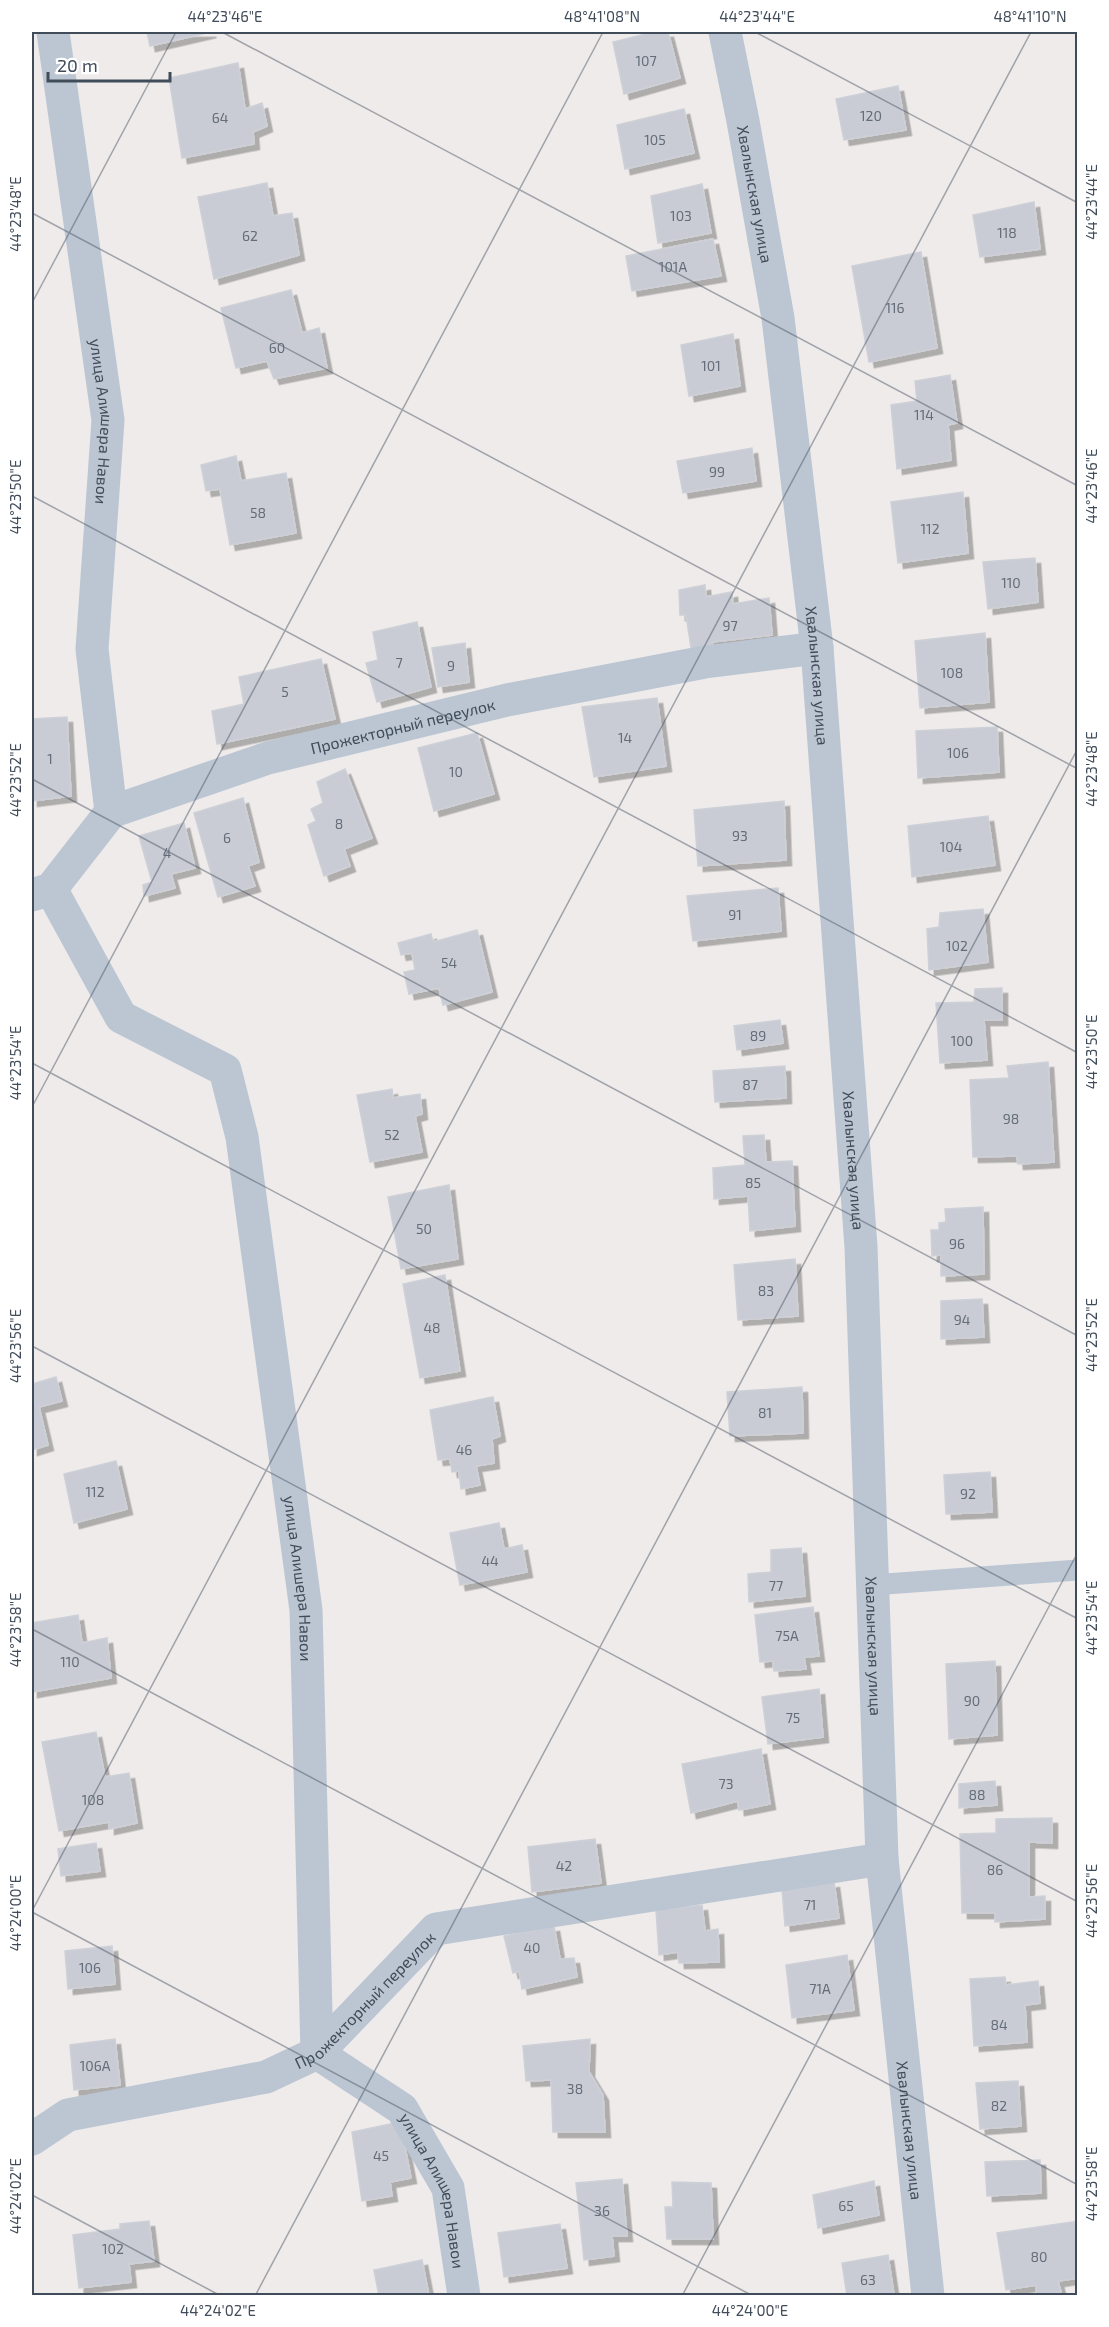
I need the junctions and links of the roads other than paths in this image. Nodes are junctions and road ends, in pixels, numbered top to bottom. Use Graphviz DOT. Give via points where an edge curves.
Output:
graph roads {
  1 [pos="53,32"];
  2 [pos="725,32"];
  3 [pos="818,648"];
  4 [pos="111,812"];
  5 [pos="41,892"];
  6 [pos="1077,1570"];
  7 [pos="872,1585"];
  8 [pos="882,1859"];
  9 [pos="317,2053"];
  10 [pos="32,2139"];
  11 [pos="464,2295"];
  12 [pos="928,2295"];
  1 -- 4 [label="street, улица Алишера Навои" via="108,420 92,649"];
  2 -- 3 [label="street, Хвалынская улица" via="778,318"];
  3 -- 4 [label="street, Прожекторный переулок" via="705,662 404,723 268,758"];
  3 -- 7 [label="street, Хвалынская улица" via="861,1247"];
  4 -- 5 [label="street"];
  5 -- 9 [label="street, улица Алишера Навои" via="121,1017 225,1070 242,1137 306,1610"];
  6 -- 7 [label="lane"];
  7 -- 8 [label="street, Хвалынская улица"];
  8 -- 9 [label="street, Прожекторный переулок" via="436,1929"];
  8 -- 12 [label="street, Хвалынская улица"];
  9 -- 10 [label="street, Прожекторный переулок" via="266,2077 68,2115"];
  9 -- 11 [label="street, улица Алишера Навои" via="402,2109 448,2188"];
}
